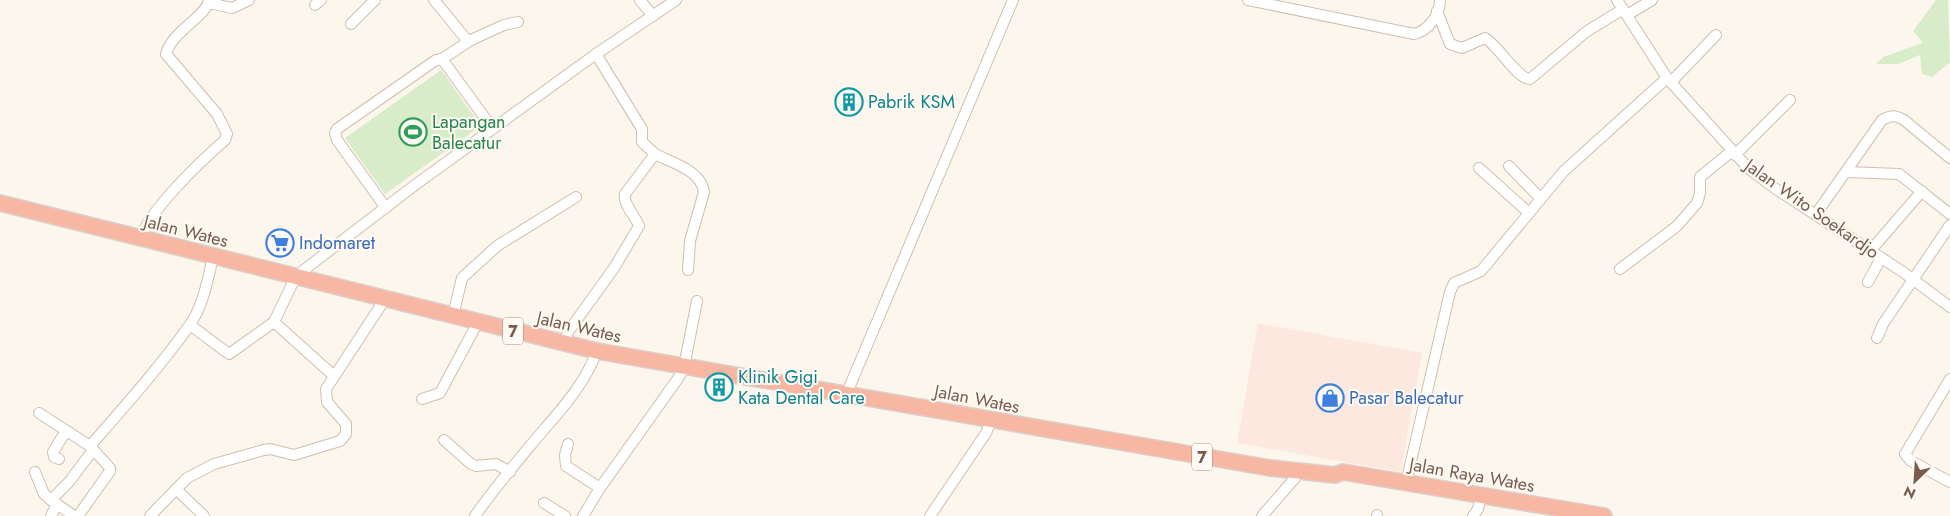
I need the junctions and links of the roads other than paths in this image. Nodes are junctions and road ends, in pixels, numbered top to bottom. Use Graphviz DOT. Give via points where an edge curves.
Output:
graph roads {
  1 [pos="250,0"];
  2 [pos="374,0"];
  3 [pos="434,0"];
  4 [pos="640,0"];
  5 [pos="676,0"];
  6 [pos="1013,0"];
  7 [pos="1248,0"];
  8 [pos="1440,0"];
  9 [pos="1652,0"];
  10 [pos="209,2"];
  11 [pos="1301,5"];
  12 [pos="1622,8"];
  13 [pos="1437,11"];
  14 [pos="653,16"];
  15 [pos="518,22"];
  16 [pos="351,24"];
  17 [pos="1716,35"];
  18 [pos="471,40"];
  19 [pos="596,54"];
  20 [pos="442,59"];
  21 [pos="1669,80"];
  22 [pos="1790,100"];
  23 [pos="493,129"];
  24 [pos="1733,153"];
  25 [pos="655,154"];
  26 [pos="1950,158"];
  27 [pos="1509,166"];
  28 [pos="1479,168"];
  29 [pos="1847,172"];
  30 [pos="1922,191"];
  31 [pos="576,197"];
  32 [pos="1540,198"];
  33 [pos="0,203"];
  34 [pos="386,208"];
  35 [pos="1528,212"];
  36 [pos="1816,214"];
  37 [pos="1950,214"];
  38 [pos="1950,225"];
  39 [pos="141,238"];
  40 [pos="1871,250"];
  41 [pos="213,257"];
  42 [pos="1881,258"];
  43 [pos="1620,269"];
  44 [pos="688,270"];
  45 [pos="296,276"];
  46 [pos="1913,279"];
  47 [pos="1868,282"];
  48 [pos="385,299"];
  49 [pos="697,302"];
  50 [pos="1950,307"];
  51 [pos="454,316"];
  52 [pos="274,322"];
  53 [pos="478,322"];
  54 [pos="190,325"];
  55 [pos="1877,338"];
  56 [pos="564,344"];
  57 [pos="597,351"];
  58 [pos="684,367"];
  59 [pos="334,376"];
  60 [pos="1950,378"];
  61 [pos="846,395"];
  62 [pos="422,400"];
  63 [pos="39,413"];
  64 [pos="991,421"];
  65 [pos="66,431"];
  66 [pos="1069,434"];
  67 [pos="444,440"];
  68 [pos="568,444"];
  69 [pos="92,448"];
  70 [pos="58,459"];
  71 [pos="1297,471"];
  72 [pos="35,472"];
  73 [pos="510,472"];
  74 [pos="1335,475"];
  75 [pos="1950,482"];
  76 [pos="1406,483"];
  77 [pos="600,488"];
  78 [pos="176,489"];
  79 [pos="1481,499"];
  80 [pos="54,502"];
  81 [pos="544,504"];
  82 [pos="51,516"];
  83 [pos="76,516"];
  84 [pos="150,516"];
  85 [pos="204,516"];
  86 [pos="475,516"];
  87 [pos="565,516"];
  88 [pos="583,516"];
  89 [pos="930,516"];
  90 [pos="1262,516"];
  91 [pos="1473,516"];
  92 [pos="1566,516"];
  93 [pos="1604,516"];
  1 -- 10 [label="street" via="232,8"];
  2 -- 16 [label="street"];
  3 -- 18 [label="street" via="462,36"];
  4 -- 14 [label="street"];
  5 -- 14 [label="street"];
  6 -- 61 [label="street"];
  7 -- 11 [label="street"];
  8 -- 13 [label="street"];
  9 -- 12 [label="street"];
  10 -- 39 [label="street" via="207,8 174,37 166,54 217,114 227,134 225,140 177,186 143,229"];
  11 -- 13 [label="street" via="1414,34 1428,28"];
  12 -- 13 [label="street" via="1586,32 1530,79 1522,78 1498,48 1484,38 1462,48 1450,44"];
  12 -- 21 [label="street, Jalan Wito Soekardjo"];
  14 -- 19 [label="street"];
  15 -- 18 [label="street"];
  17 -- 21 [label="street"];
  18 -- 20 [label="street"];
  19 -- 23 [label="street"];
  19 -- 25 [label="street" via="642,129 642,142"];
  20 -- 23 [label="street"];
  20 -- 34 [label="street" via="436,60 335,133"];
  21 -- 24 [label="street, Jalan Wito Soekardjo"];
  21 -- 32 [label="street" via="1564,172"];
  22 -- 24 [label="street"];
  23 -- 34 [label="street"];
  24 -- 36 [label="street, Jalan Wito Soekardjo" via="1776,189"];
  24 -- 43 [label="street" via="1700,177 1699,199 1676,226"];
  25 -- 44 [label="street" via="694,174 703,184 704,192 690,241"];
  25 -- 56 [label="street" via="625,194 626,204 639,226 614,268 568,332"];
  26 -- 29 [label="street" via="1904,120 1889,115 1882,120"];
  27 -- 32 [label="street"];
  28 -- 35 [label="street"];
  29 -- 30 [label="street" via="1899,174"];
  29 -- 36 [label="street"];
  30 -- 37 [label="street"];
  30 -- 40 [label="street"];
  31 -- 51 [label="street" via="496,246 462,278"];
  32 -- 35 [label="street"];
  33 -- 39 [label="highway, Jalan Wates / 7"];
  34 -- 45 [label="street"];
  35 -- 76 [label="street" via="1481,271 1452,288"];
  36 -- 40 [label="street, Jalan Wito Soekardjo"];
  38 -- 46 [label="street"];
  39 -- 41 [label="highway, Jalan Wates / 7"];
  40 -- 42 [label="street, Jalan Wito Soekardjo"];
  41 -- 45 [label="highway, Jalan Wates / 7"];
  41 -- 54 [label="street" via="207,284"];
  42 -- 46 [label="street, Jalan Wito Soekardjo"];
  42 -- 47 [label="street"];
  45 -- 48 [label="highway, Jalan Wates / 7"];
  45 -- 52 [label="street"];
  46 -- 50 [label="street, Jalan Wito Soekardjo"];
  46 -- 55 [label="street"];
  48 -- 51 [label="highway, Jalan Wates / 7"];
  48 -- 59 [label="street"];
  49 -- 58 [label="street"];
  51 -- 53 [label="highway, Jalan Wates / 7"];
  52 -- 54 [label="street" via="229,354"];
  52 -- 59 [label="street"];
  53 -- 56 [label="highway, Jalan Wates / 7"];
  53 -- 62 [label="street" via="440,393"];
  54 -- 69 [label="street"];
  56 -- 57 [label="highway, Jalan Wates / 7"];
  57 -- 58 [label="highway, Jalan Wates / 7"];
  57 -- 73 [label="street" via="592,365 564,409"];
  58 -- 61 [label="highway, Jalan Wates / 7"];
  58 -- 77 [label="street" via="675,385"];
  59 -- 78 [label="street" via="325,396 346,424 346,434 340,442 294,454 264,450 214,464 187,478"];
  60 -- 75 [label="street" via="1905,454 1911,461"];
  61 -- 64 [label="highway, Jalan Wates / 7"];
  63 -- 65 [label="street"];
  64 -- 66 [label="highway, Jalan Wates / 7"];
  64 -- 89 [label="street"];
  65 -- 69 [label="street"];
  65 -- 70 [label="street" via="53,452"];
  66 -- 71 [label="highway, Jalan Raya Wates / 7"];
  67 -- 73 [label="street" via="471,464 496,464"];
  68 -- 77 [label="street" via="566,466"];
  69 -- 80 [label="street"];
  69 -- 83 [label="street" via="111,470"];
  71 -- 74 [label="highway, Jalan Raya Wates / 7"];
  71 -- 90 [label="street"];
  72 -- 80 [label="street" via="44,494"];
  73 -- 86 [label="street"];
  74 -- 76 [label="highway, Jalan Raya Wates" via="1343,472"];
  74 -- 79 [label="highway, Jalan Raya Wates / 7" via="1341,480"];
  76 -- 79 [label="highway, Jalan Raya Wates"];
  77 -- 88 [label="street"];
  78 -- 84 [label="street"];
  78 -- 85 [label="street"];
  79 -- 91 [label="street"];
  79 -- 92 [label="highway, Jalan Raya Wates / 7"];
  79 -- 93 [label="highway, Jalan Raya Wates"];
  80 -- 82 [label="street"];
  80 -- 83 [label="street"];
  81 -- 87 [label="street"];
}
